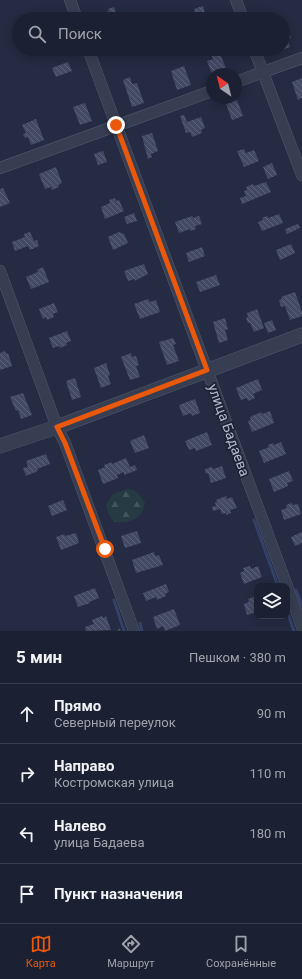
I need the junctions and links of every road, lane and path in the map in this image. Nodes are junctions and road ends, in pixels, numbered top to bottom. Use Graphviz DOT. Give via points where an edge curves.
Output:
graph roads {
  1 [pos="70,0"];
  2 [pos="236,0"];
  3 [pos="74,12"];
  4 [pos="240,12"];
  5 [pos="91,56"];
  6 [pos="257,56"];
  7 [pos="302,58"];
  8 [pos="263,72"];
  9 [pos="242,80"];
  10 [pos="206,93"];
  11 [pos="116,125"];
  12 [pos="0,168"];
  13 [pos="302,176"];
  14 [pos="0,271"];
  15 [pos="302,335"];
  16 [pos="207,370"];
  17 [pos="57,427"];
  18 [pos="0,446"];
  19 [pos="286,583"];
  20 [pos="290,594"];
  21 [pos="302,627"];
  22 [pos="122,628"];
  23 [pos="118,631"];
  24 [pos="134,631"];
  1 -- 3 [label="street"];
  2 -- 4 [label="street"];
  5 -- 11 [label="street, улица Бадаева"];
  6 -- 8 [label="street"];
  7 -- 8 [label="street"];
  8 -- 9 [label="street"];
  8 -- 13 [label="street"];
  10 -- 11 [label="street"];
  11 -- 12 [label="street"];
  11 -- 16 [label="street, улица Бадаева"];
  14 -- 17 [label="street"];
  15 -- 16 [label="street"];
  16 -- 17 [label="street"];
  16 -- 19 [label="street, улица Бадаева"];
  17 -- 18 [label="street"];
  17 -- 24 [label="street"];
  20 -- 21 [label="street, улица Бадаева"];
  22 -- 23 [label="path"];
}
